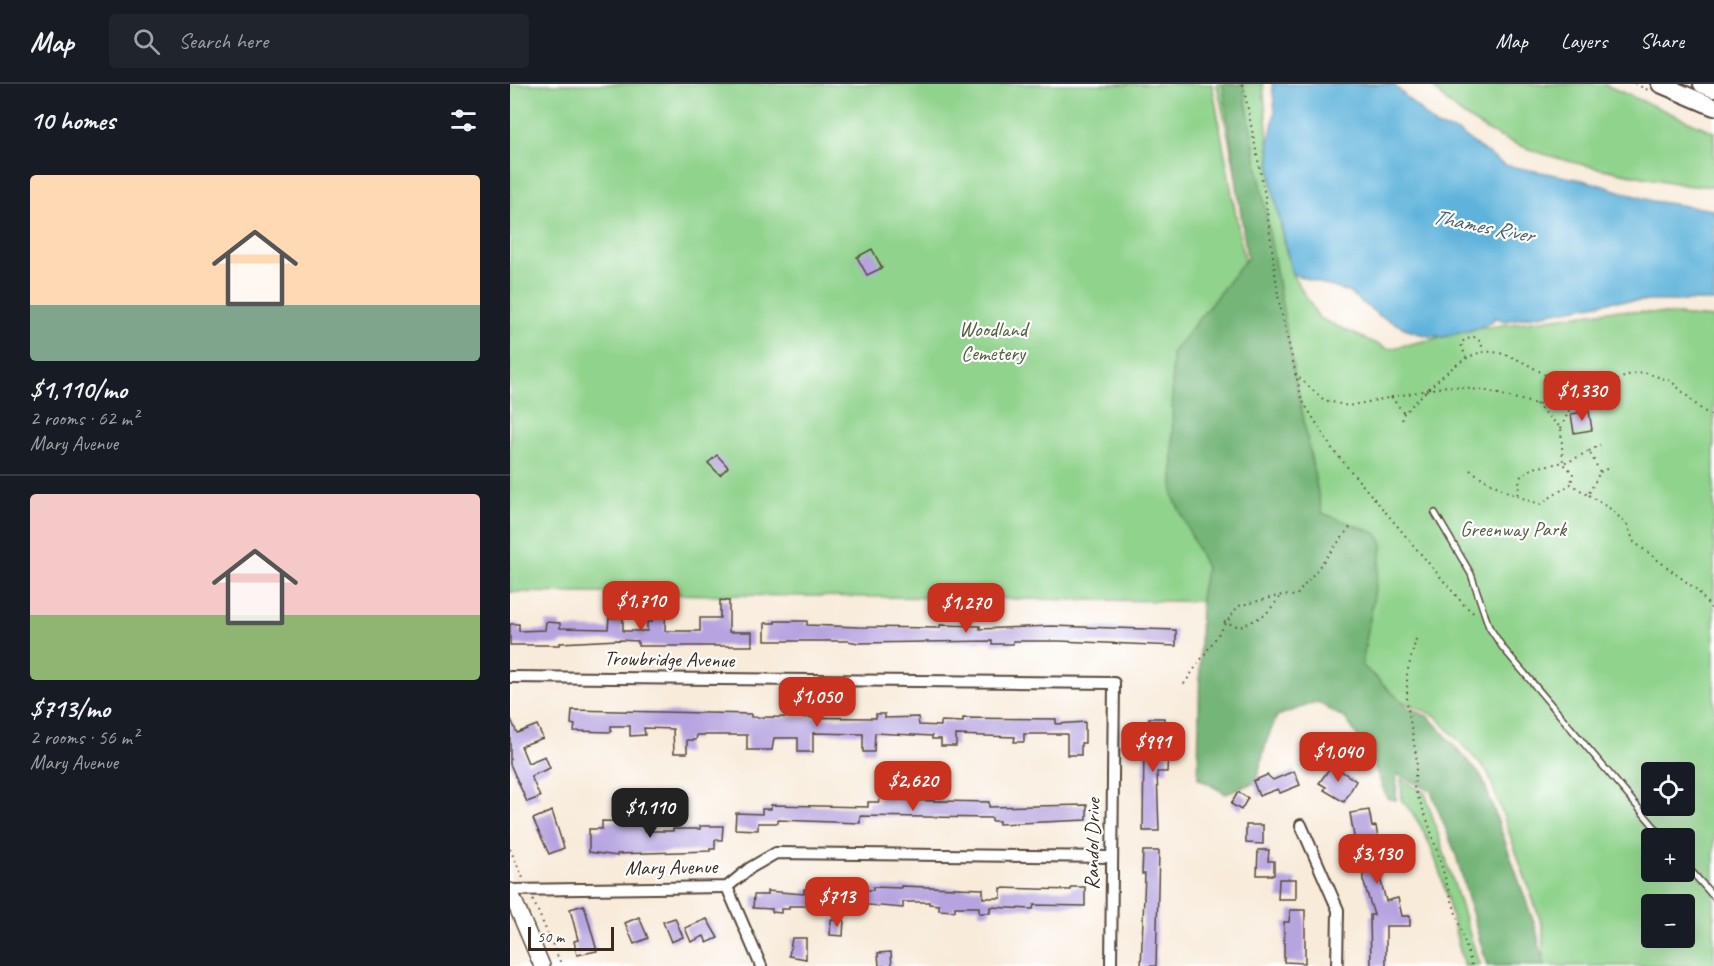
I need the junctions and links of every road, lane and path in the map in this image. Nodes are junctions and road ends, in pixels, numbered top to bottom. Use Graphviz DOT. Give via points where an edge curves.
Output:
graph roads {
  1 [pos="1243,84"];
  2 [pos="1660,84"];
  3 [pos="1702,84"];
  4 [pos="1714,89"];
  5 [pos="1714,108"];
  6 [pos="1483,352"];
  7 [pos="1466,358"];
  8 [pos="1294,374"];
  9 [pos="1430,388"];
  10 [pos="1391,397"];
  11 [pos="1583,399"];
  12 [pos="1573,402"];
  13 [pos="1536,404"];
  14 [pos="1404,413"];
  15 [pos="1714,417"];
  16 [pos="1402,420"];
  17 [pos="1561,428"];
  18 [pos="1600,445"];
  19 [pos="1589,451"];
  20 [pos="1563,463"];
  21 [pos="1611,467"];
  22 [pos="1470,470"];
  23 [pos="1600,472"];
  24 [pos="1571,484"];
  25 [pos="1588,495"];
  26 [pos="1517,497"];
  27 [pos="1435,513"];
  28 [pos="1351,526"];
  29 [pos="1282,595"];
  30 [pos="1714,612"];
  31 [pos="1224,622"];
  32 [pos="1490,627"];
  33 [pos="1416,639"];
  34 [pos="510,677"];
  35 [pos="1080,682"];
  36 [pos="1184,684"];
  37 [pos="1301,825"];
  38 [pos="1656,828"];
  39 [pos="510,849"];
  40 [pos="1111,857"];
  41 [pos="1695,875"];
  42 [pos="727,886"];
  43 [pos="510,890"];
  44 [pos="528,890"];
  45 [pos="1714,897"];
  46 [pos="542,966"];
  47 [pos="562,966"];
  48 [pos="761,966"];
  49 [pos="1111,966"];
  50 [pos="1337,966"];
  51 [pos="1472,966"];
  1 -- 8 [label="path"];
  2 -- 5 [label="main road"];
  3 -- 4 [label="main road"];
  6 -- 7 [label="path"];
  6 -- 7 [label="path" via="1474,337 1464,340"];
  6 -- 11 [label="path" via="1511,357"];
  7 -- 9 [label="path"];
  8 -- 10 [label="path" via="1324,400 1339,405"];
  8 -- 32 [label="path" via="1306,408 1333,450 1464,605"];
  9 -- 10 [label="path"];
  9 -- 13 [label="path" via="1464,387"];
  9 -- 14 [label="path"];
  10 -- 14 [label="path"];
  11 -- 12 [label="path"];
  11 -- 15 [label="path" via="1628,375 1650,373 1671,381"];
  12 -- 13 [label="path"];
  12 -- 17 [label="path"];
  13 -- 17 [label="path"];
  14 -- 16 [label="path"];
  17 -- 20 [label="path"];
  18 -- 19 [label="path"];
  19 -- 20 [label="path"];
  19 -- 23 [label="path"];
  20 -- 24 [label="path" via="1573,473"];
  20 -- 26 [label="path" via="1523,473"];
  21 -- 23 [label="path"];
  22 -- 26 [label="path"];
  23 -- 25 [label="path"];
  24 -- 25 [label="path"];
  24 -- 26 [label="path" via="1540,504"];
  25 -- 30 [label="path" via="1612,510 1627,525 1634,542 1697,590"];
  27 -- 32 [label="lane" via="1471,574"];
  28 -- 29 [label="path" via="1296,596"];
  29 -- 31 [label="path" via="1238,606"];
  29 -- 31 [label="path" via="1265,615 1240,627"];
  31 -- 36 [label="path"];
  32 -- 38 [label="lane"];
  33 -- 51 [label="path" via="1407,673 1407,703 1417,761 1414,787"];
  34 -- 35 [label="street, Trowbridge Avenue"];
  35 -- 40 [label="street, Randol Drive" via="1113,683"];
  37 -- 50 [label="street" via="1338,910"];
  39 -- 44 [label="path"];
  40 -- 42 [label="street, Mary Avenue" via="776,853"];
  40 -- 49 [label="street, Randol Drive"];
  41 -- 45 [label="lane"];
  42 -- 44 [label="street, Mary Avenue"];
  42 -- 48 [label="street"];
  43 -- 44 [label="street, Mary Avenue"];
  43 -- 46 [label="main road"];
  44 -- 47 [label="path"];
}
